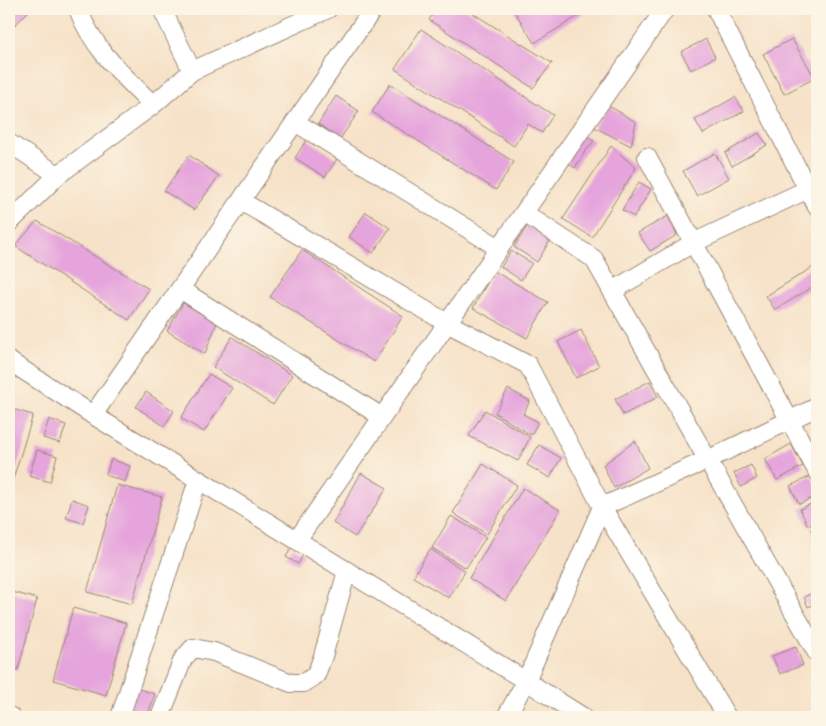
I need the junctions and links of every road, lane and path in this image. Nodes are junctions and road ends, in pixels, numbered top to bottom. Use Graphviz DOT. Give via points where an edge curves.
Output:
graph roads {
  1 [pos="78,9"];
  2 [pos="162,9"];
  3 [pos="373,9"];
  4 [pos="665,9"];
  5 [pos="716,9"];
  6 [pos="320,10"];
  7 [pos="192,71"];
  8 [pos="153,105"];
  9 [pos="295,122"];
  10 [pos="9,143"];
  11 [pos="647,157"];
  12 [pos="58,176"];
  13 [pos="813,187"];
  14 [pos="241,201"];
  15 [pos="817,207"];
  16 [pos="524,213"];
  17 [pos="9,223"];
  18 [pos="693,243"];
  19 [pos="499,248"];
  20 [pos="180,289"];
  21 [pos="612,291"];
  22 [pos="447,323"];
  23 [pos="9,361"];
  24 [pos="817,407"];
  25 [pos="93,416"];
  26 [pos="382,417"];
  27 [pos="790,420"];
  28 [pos="708,460"];
  29 [pos="817,470"];
  30 [pos="198,480"];
  31 [pos="602,507"];
  32 [pos="296,540"];
  33 [pos="347,571"];
  34 [pos="817,653"];
  35 [pos="526,680"];
  36 [pos="120,717"];
  37 [pos="160,717"];
  38 [pos="506,717"];
  39 [pos="582,717"];
  40 [pos="727,717"];
  1 -- 8 [label="street" via="103,54"];
  2 -- 7 [label="street"];
  3 -- 9 [label="street"];
  4 -- 16 [label="street"];
  5 -- 13 [label="street"];
  6 -- 7 [label="street"];
  7 -- 8 [label="street"];
  8 -- 12 [label="street"];
  9 -- 14 [label="street"];
  9 -- 19 [label="street"];
  10 -- 12 [label="street"];
  11 -- 18 [label="street"];
  12 -- 17 [label="street"];
  13 -- 15 [label="street"];
  13 -- 18 [label="street"];
  14 -- 20 [label="street"];
  14 -- 22 [label="street"];
  16 -- 19 [label="street"];
  16 -- 21 [label="street" via="594,259"];
  18 -- 21 [label="street"];
  18 -- 27 [label="street"];
  19 -- 22 [label="street"];
  20 -- 25 [label="street"];
  20 -- 26 [label="street"];
  21 -- 28 [label="street"];
  22 -- 26 [label="street"];
  22 -- 31 [label="street" via="528,365"];
  23 -- 25 [label="street"];
  24 -- 27 [label="street"];
  25 -- 30 [label="street"];
  26 -- 32 [label="street"];
  27 -- 28 [label="street"];
  27 -- 29 [label="street"];
  28 -- 31 [label="street"];
  28 -- 34 [label="street"];
  30 -- 32 [label="street"];
  30 -- 36 [label="street"];
  31 -- 35 [label="street"];
  31 -- 40 [label="street"];
  32 -- 33 [label="street"];
  33 -- 35 [label="street"];
  33 -- 37 [label="street" via="316,675 304,683 291,682 214,652 193,648 183,659"];
  35 -- 38 [label="street"];
  35 -- 39 [label="street"];
}
